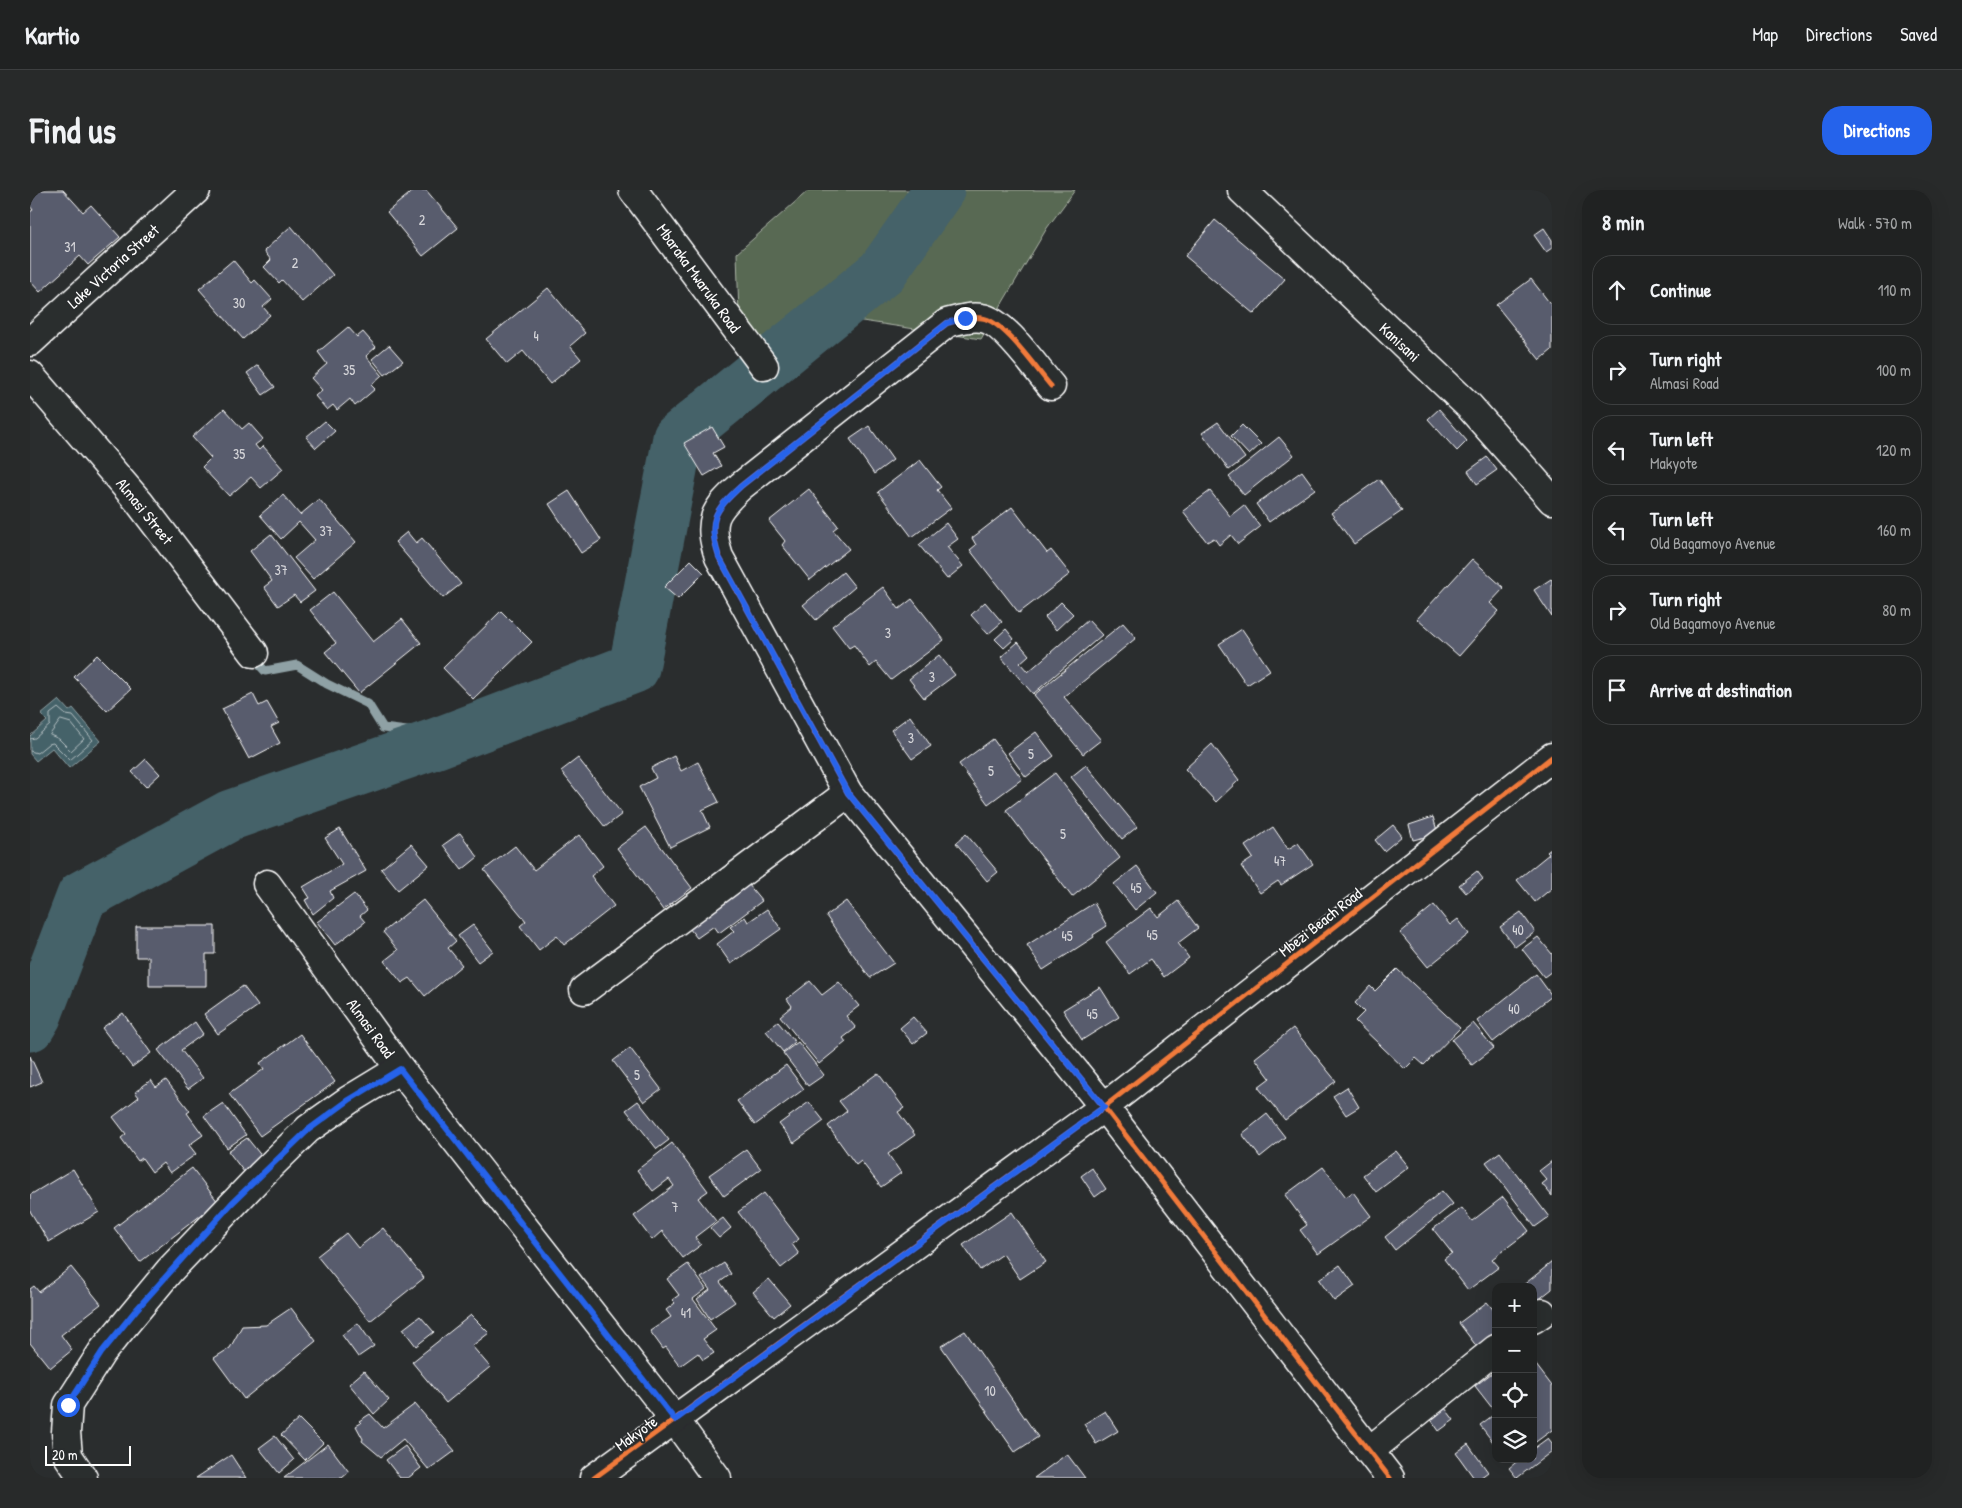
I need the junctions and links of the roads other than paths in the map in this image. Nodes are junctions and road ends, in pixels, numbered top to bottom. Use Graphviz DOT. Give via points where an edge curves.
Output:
graph roads {
  1 [pos="196,190"];
  2 [pos="633,190"];
  3 [pos="1242,190"];
  4 [pos="32,336"];
  5 [pos="764,366"];
  6 [pos="30,375"];
  7 [pos="1051,386"];
  8 [pos="1552,500"];
  9 [pos="254,653"];
  10 [pos="1552,757"];
  11 [pos="848,793"];
  12 [pos="267,884"];
  13 [pos="584,990"];
  14 [pos="400,1069"];
  15 [pos="1104,1107"];
  16 [pos="1492,1354"];
  17 [pos="675,1420"];
  18 [pos="1378,1469"];
  19 [pos="82,1478"];
  20 [pos="594,1478"];
  21 [pos="717,1478"];
  1 -- 4 [label="street, Lake Victoria Street"];
  2 -- 5 [label="street, Mbaraka Mwaruka Road"];
  3 -- 8 [label="street, Kanisani" via="1469,406"];
  6 -- 9 [label="street, Almasi Street" via="139,502"];
  7 -- 11 [label="street" via="1002,328 984,318 965,318 947,323 741,486 724,502 714,518 713,537 719,557"];
  10 -- 15 [label="street, Mbezi Beach Road"];
  11 -- 13 [label="street"];
  11 -- 15 [label="street"];
  12 -- 14 [label="street, Almasi Road"];
  14 -- 17 [label="street, Almasi Road"];
  14 -- 19 [label="street" via="349,1100 302,1136 232,1203 102,1352 68,1405 68,1456"];
  15 -- 17 [label="street, Makyote"];
  15 -- 18 [label="street"];
  16 -- 18 [label="street"];
  17 -- 20 [label="street, Makyote"];
  17 -- 21 [label="street, Almasi Road"];
}
